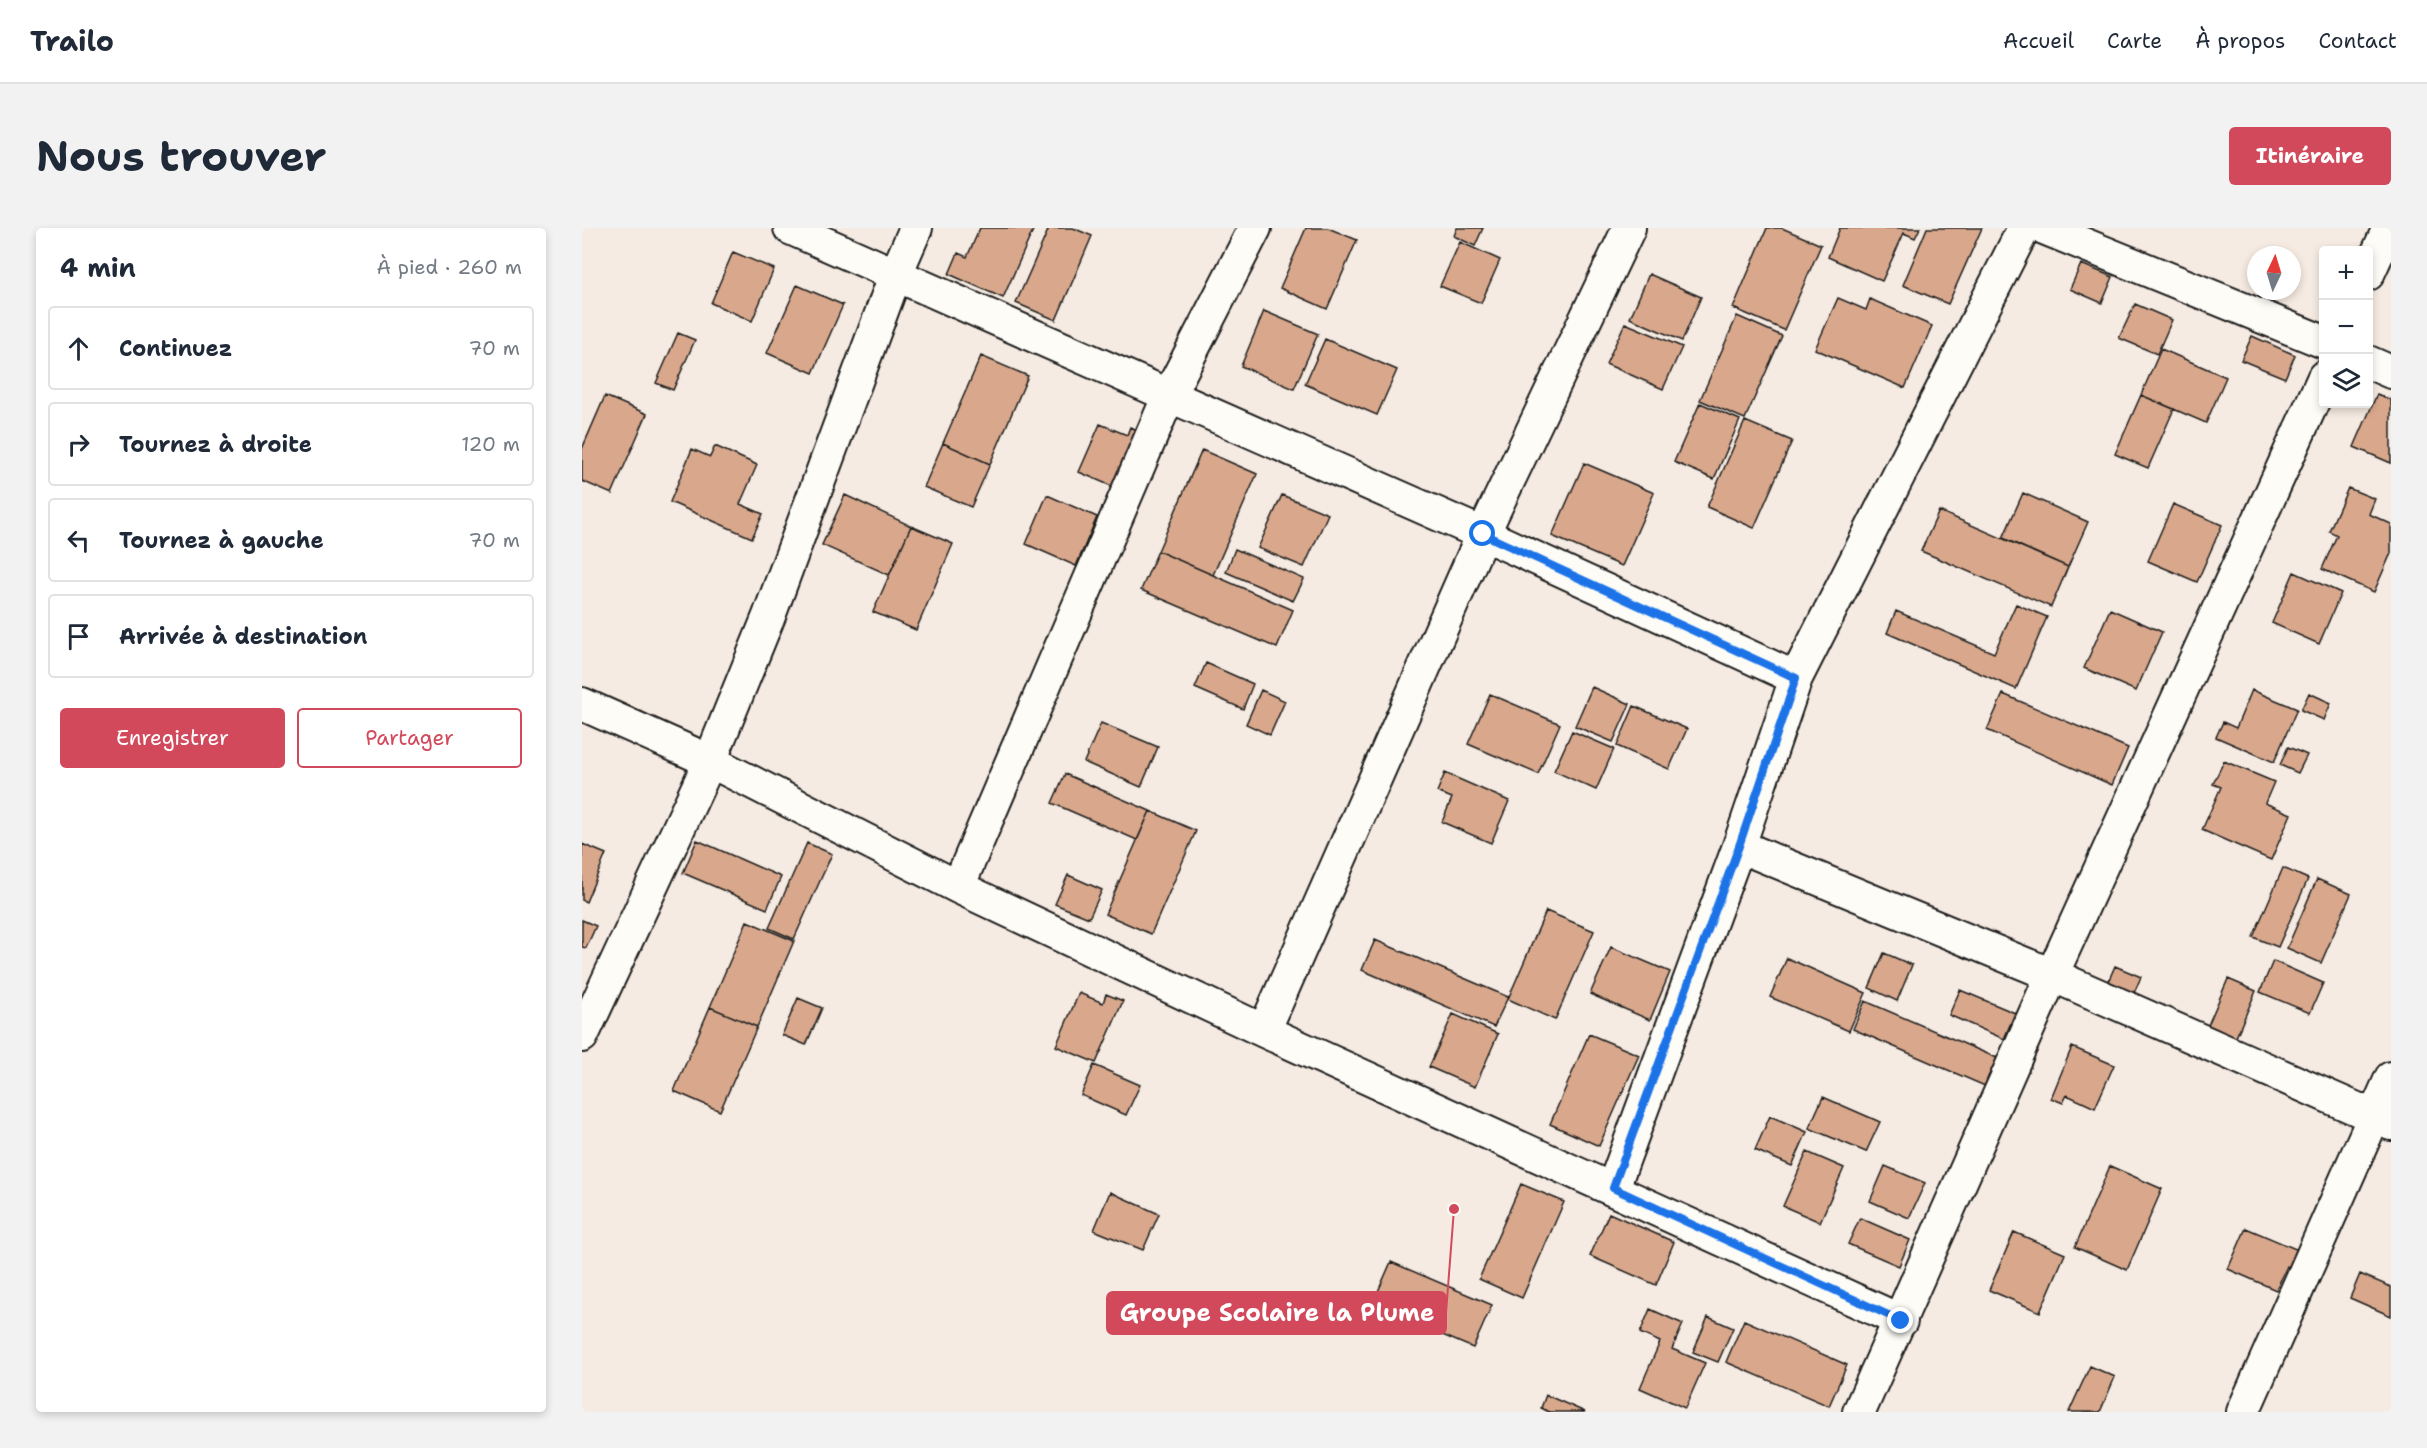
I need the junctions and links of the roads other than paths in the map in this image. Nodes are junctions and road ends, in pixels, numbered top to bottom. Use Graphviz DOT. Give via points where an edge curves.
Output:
graph roads {
  1 [pos="790,228"];
  2 [pos="916,228"];
  3 [pos="1254,228"];
  4 [pos="1629,228"];
  5 [pos="2024,228"];
  6 [pos="2044,228"];
  7 [pos="2389,228"];
  8 [pos="2373,263"];
  9 [pos="895,276"];
  10 [pos="2319,340"];
  11 [pos="2373,364"];
  12 [pos="2391,372"];
  13 [pos="2319,388"];
  14 [pos="1169,395"];
  15 [pos="1483,534"];
  16 [pos="1796,678"];
  17 [pos="582,704"];
  18 [pos="710,761"];
  19 [pos="1739,846"];
  20 [pos="958,887"];
  21 [pos="2052,975"];
  22 [pos="1264,1031"];
  23 [pos="582,1036"];
  24 [pos="2391,1078"];
  25 [pos="2383,1121"];
  26 [pos="1613,1188"];
  27 [pos="1901,1321"];
  28 [pos="1859,1412"];
  29 [pos="2243,1412"];
  1 -- 9 [label="street"];
  2 -- 9 [label="street"];
  3 -- 14 [label="street"];
  4 -- 15 [label="street"];
  5 -- 16 [label="street"];
  6 -- 10 [label="street"];
  7 -- 8 [label="street"];
  9 -- 14 [label="street"];
  9 -- 18 [label="street" via="769,616"];
  11 -- 12 [label="street"];
  13 -- 21 [label="street"];
  14 -- 15 [label="street"];
  14 -- 20 [label="street"];
  15 -- 16 [label="street"];
  15 -- 22 [label="street"];
  16 -- 19 [label="street"];
  17 -- 18 [label="street"];
  18 -- 20 [label="street"];
  18 -- 23 [label="street"];
  19 -- 21 [label="street"];
  19 -- 26 [label="street"];
  20 -- 22 [label="street"];
  21 -- 25 [label="street"];
  21 -- 27 [label="street"];
  22 -- 26 [label="street"];
  24 -- 25 [label="street"];
  25 -- 29 [label="street"];
  26 -- 27 [label="street"];
  27 -- 28 [label="street"];
}
